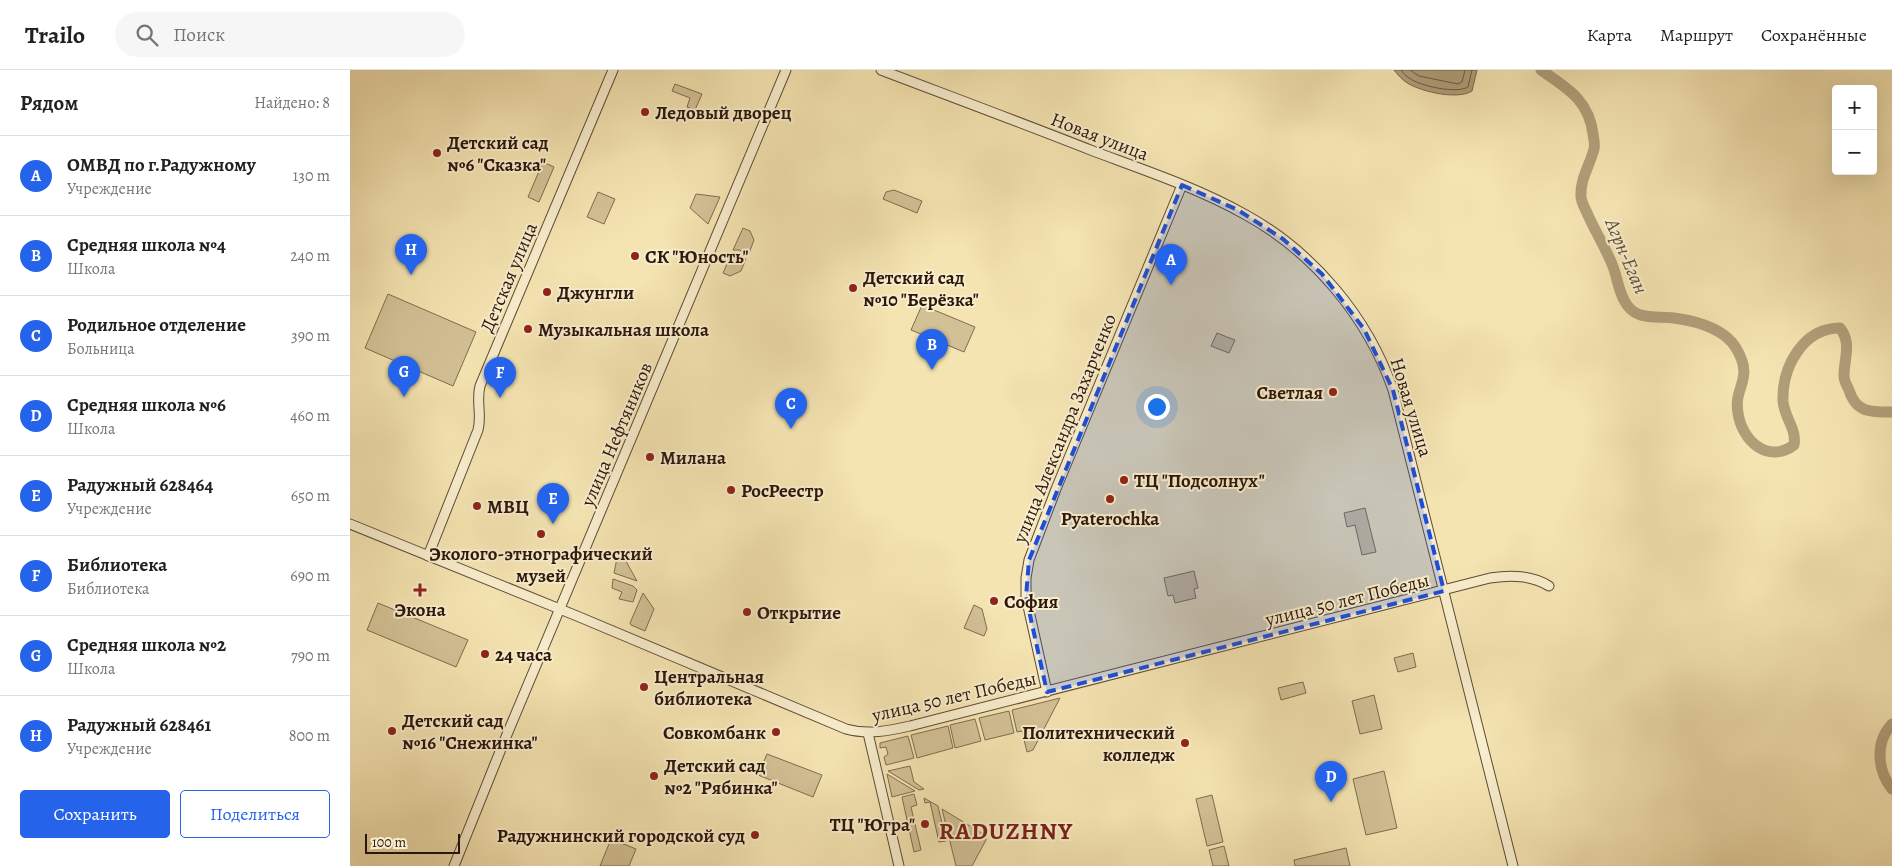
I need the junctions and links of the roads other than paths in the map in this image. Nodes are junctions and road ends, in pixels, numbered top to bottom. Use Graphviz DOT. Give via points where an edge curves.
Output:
graph roads {
  1 [pos="613,70"];
  2 [pos="786,70"];
  3 [pos="881,70"];
  4 [pos="1182,185"];
  5 [pos="350,524"];
  6 [pos="428,556"];
  7 [pos="1549,586"];
  8 [pos="1444,591"];
  9 [pos="560,610"];
  10 [pos="1047,692"];
  11 [pos="868,733"];
  12 [pos="454,866"];
  13 [pos="898,866"];
  14 [pos="1513,866"];
  1 -- 6 [label="street, Детская улица" via="480,386 478,430"];
  2 -- 9 [label="street, улица Нефтяников"];
  3 -- 4 [label="street, Новая улица"];
  4 -- 8 [label="street, Новая улица" via="1238,210 1283,239 1322,274 1350,307 1384,366 1393,390"];
  4 -- 10 [label="street, улица Александра Захарченко" via="1029,560 1026,597"];
  5 -- 6 [label="street, улица 50 лет Победы"];
  6 -- 9 [label="street, улица 50 лет Победы"];
  7 -- 8 [label="street, улица 50 лет Победы" via="1531,578 1500,576"];
  8 -- 10 [label="street, улица 50 лет Победы"];
  8 -- 14 [label="street, Новая улица"];
  9 -- 11 [label="street, улица 50 лет Победы" via="846,729"];
  9 -- 12 [label="street, улица Нефтяников"];
  10 -- 11 [label="street, улица 50 лет Победы" via="910,726"];
  11 -- 13 [label="street"];
}
